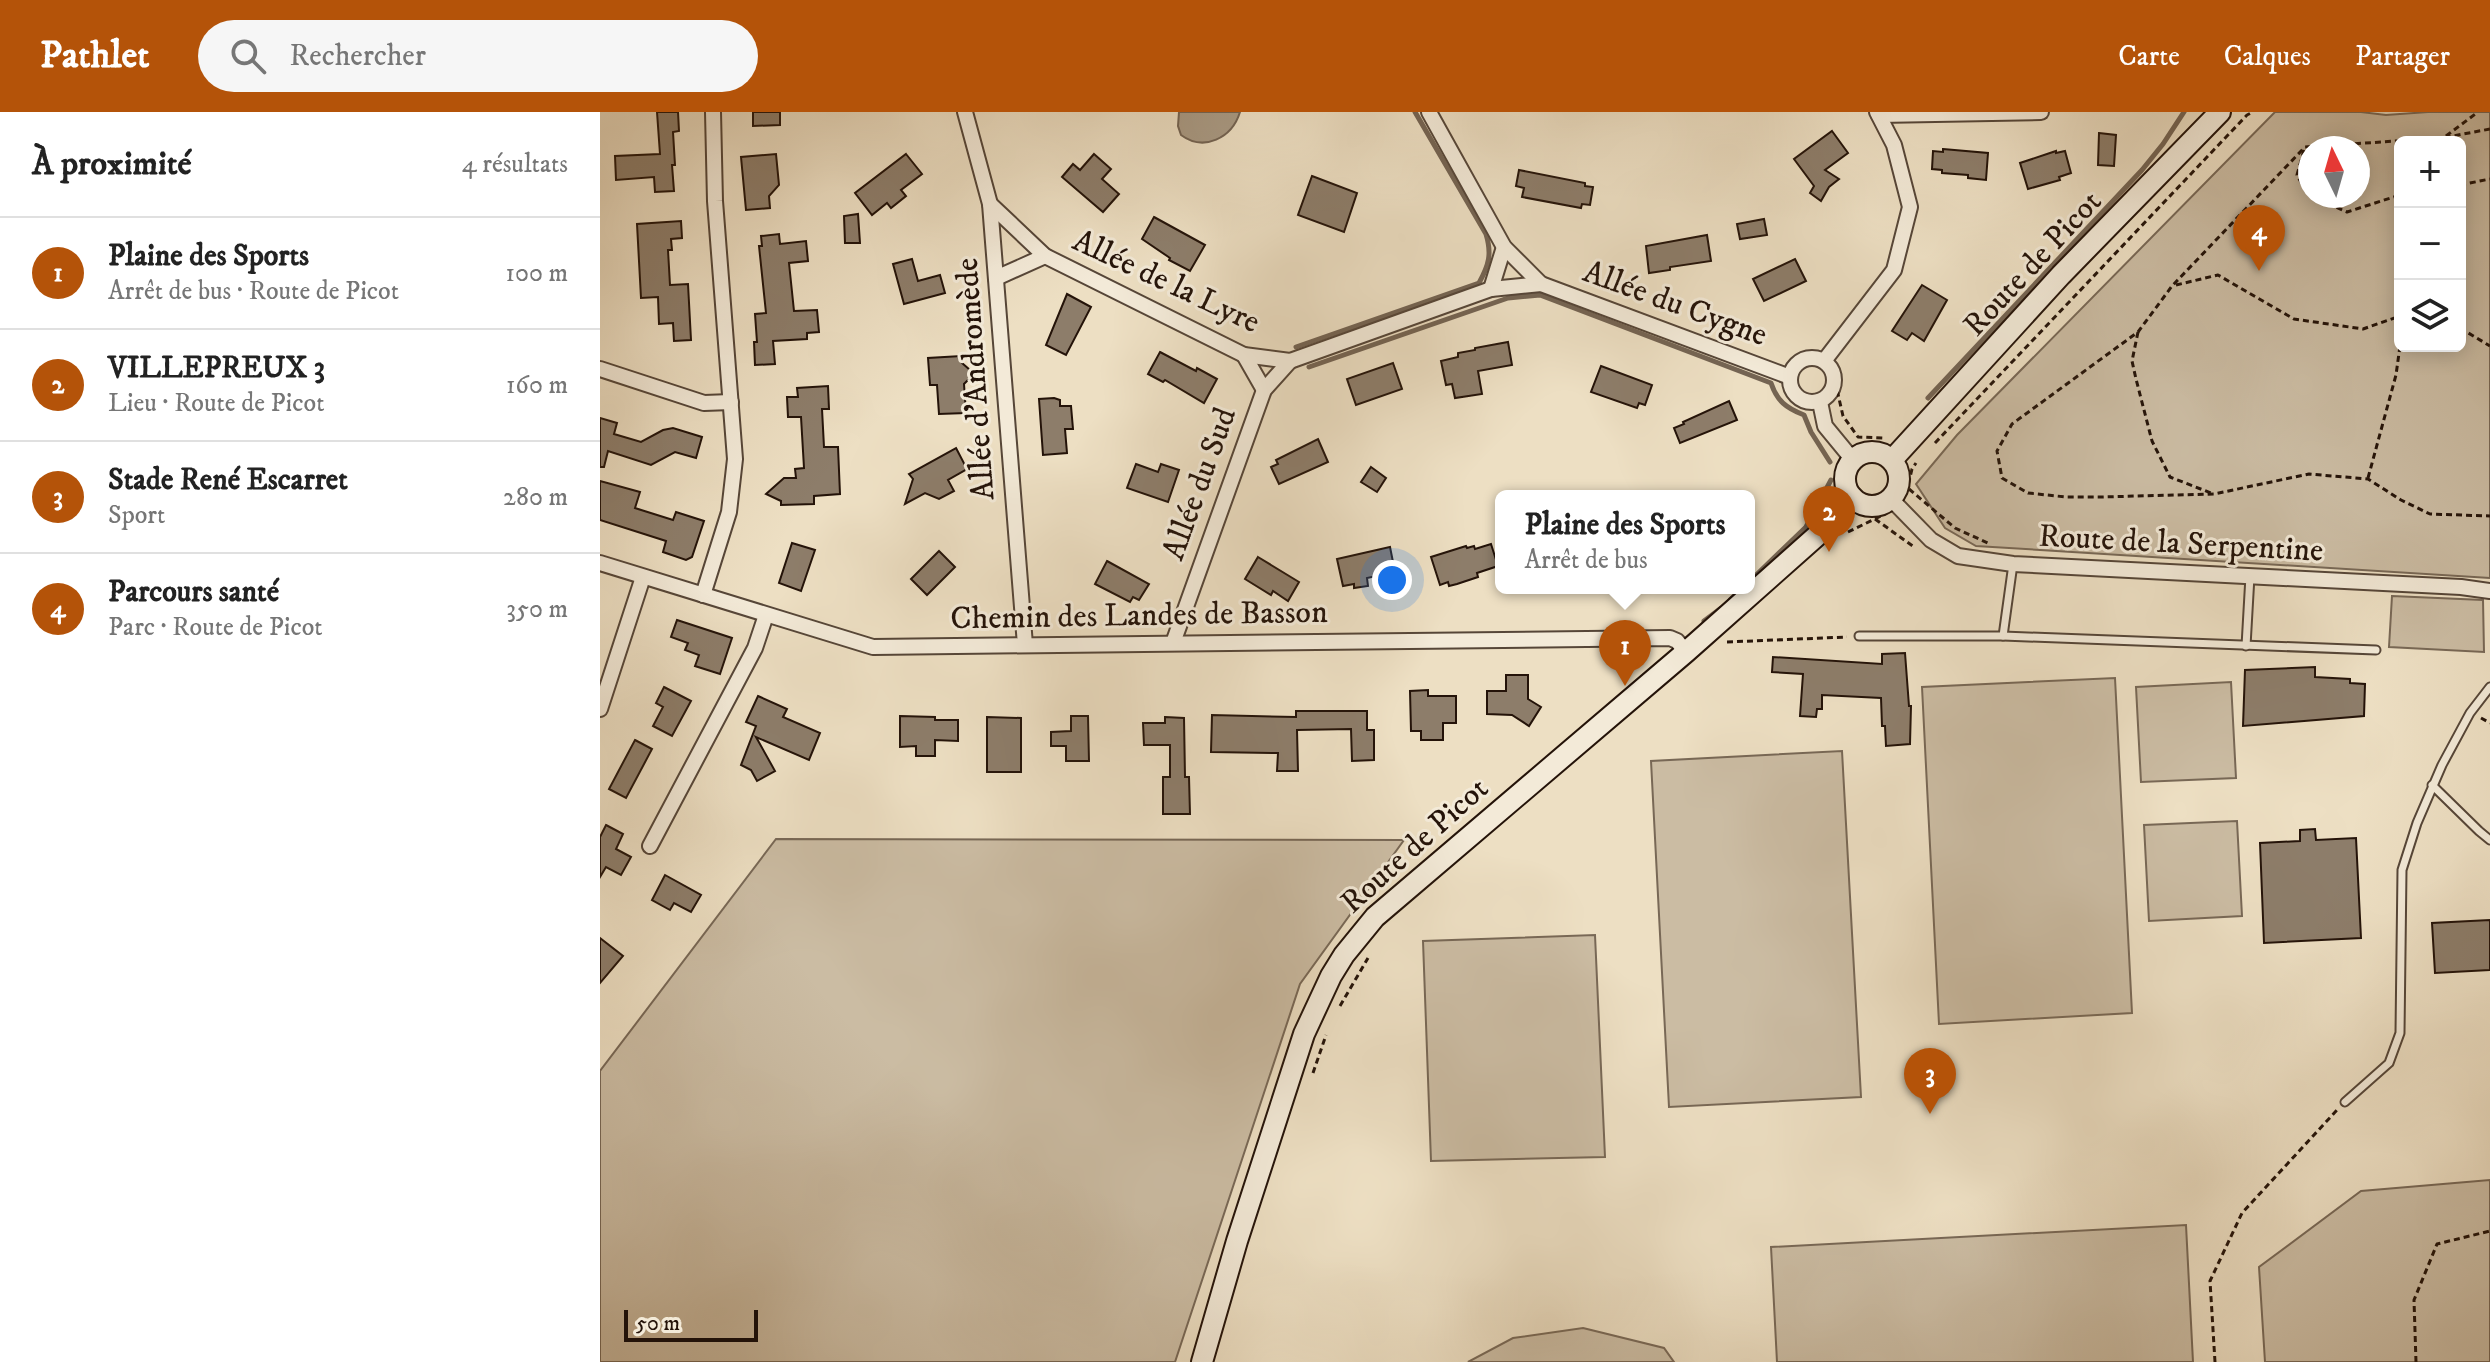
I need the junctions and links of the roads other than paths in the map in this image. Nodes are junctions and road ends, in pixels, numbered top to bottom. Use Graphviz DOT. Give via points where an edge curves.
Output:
graph roads {
  1 [pos="713,112"];
  2 [pos="965,112"];
  3 [pos="1429,112"];
  4 [pos="2041,112"];
  5 [pos="2220,112"];
  6 [pos="1878,114"];
  7 [pos="990,204"];
  8 [pos="1504,247"];
  9 [pos="1045,256"];
  10 [pos="996,278"];
  11 [pos="1541,284"];
  12 [pos="1491,289"];
  13 [pos="1244,355"];
  14 [pos="1290,361"];
  15 [pos="1824,361"];
  16 [pos="600,369"];
  17 [pos="1790,377"];
  18 [pos="1264,390"];
  19 [pos="731,402"];
  20 [pos="1820,402"];
  21 [pos="1897,456"];
  22 [pos="1853,460"];
  23 [pos="1900,494"];
  24 [pos="1853,498"];
  25 [pos="600,563"];
  26 [pos="2013,564"];
  27 [pos="2250,576"];
  28 [pos="643,577"];
  29 [pos="1755,591"];
  30 [pos="2490,591"];
  31 [pos="1751,594"];
  32 [pos="703,595"];
  33 [pos="766,615"];
  34 [pos="1859,636"];
  35 [pos="2003,636"];
  36 [pos="1173,643"];
  37 [pos="1025,645"];
  38 [pos="2246,646"];
  39 [pos="2376,650"];
  40 [pos="1686,652"];
  41 [pos="2490,687"];
  42 [pos="600,709"];
  43 [pos="2432,785"];
  44 [pos="2490,840"];
  45 [pos="650,846"];
  46 [pos="2345,1102"];
  47 [pos="1202,1362"];
  1 -- 19 [label="street"];
  2 -- 7 [label="street, Allée d'Andromède"];
  3 -- 8 [label="street"];
  4 -- 6 [label="street"];
  5 -- 21 [label="main road, Route de Picot" via="2061,275"];
  6 -- 15 [label="street" via="1894,145 1910,207 1894,270"];
  7 -- 9 [label="street, Allée de la Lyre"];
  7 -- 10 [label="street, Allée d'Andromède"];
  8 -- 11 [label="street"];
  8 -- 12 [label="street"];
  9 -- 10 [label="street, Allée de la Lyre"];
  9 -- 13 [label="street, Allée de la Lyre"];
  10 -- 37 [label="street, Allée d'Andromède"];
  11 -- 12 [label="street, Allée de la Lyre"];
  11 -- 17 [label="street, Allée du Cygne"];
  12 -- 14 [label="street, Allée de la Lyre"];
  13 -- 14 [label="street, Allée de la Lyre"];
  13 -- 18 [label="street, Allée du Sud"];
  14 -- 18 [label="street, Allée du Sud"];
  15 -- 17 [label="street" via="1803,360"];
  15 -- 20 [label="street" via="1835,381 1831,394"];
  16 -- 19 [label="street" via="704,403"];
  17 -- 20 [label="street" via="1800,400"];
  18 -- 36 [label="street, Allée du Sud"];
  19 -- 32 [label="street" via="735,459 729,512"];
  20 -- 22 [label="street" via="1825,426"];
  21 -- 22 [label="main road" via="1868,452"];
  21 -- 23 [label="main road"];
  22 -- 24 [label="main road" via="1845,483"];
  23 -- 24 [label="main road" via="1876,506"];
  23 -- 26 [label="street, Route de la Serpentine" via="1931,540 1958,556"];
  24 -- 29 [label="main road, Route de Picot"];
  25 -- 28 [label="street, Chemin des Landes de Basson"];
  26 -- 27 [label="street, Route de la Serpentine"];
  26 -- 35 [label="lane"];
  27 -- 30 [label="street, Route de la Serpentine"];
  27 -- 38 [label="lane"];
  28 -- 32 [label="street, Chemin des Landes de Basson"];
  28 -- 42 [label="street"];
  31 -- 40 [label="main road, Route de Picot"];
  32 -- 33 [label="street, Chemin des Landes de Basson"];
  33 -- 37 [label="street, Chemin des Landes de Basson" via="873,647"];
  33 -- 45 [label="street" via="755,648"];
  34 -- 35 [label="lane"];
  35 -- 38 [label="lane"];
  36 -- 37 [label="street, Chemin des Landes de Basson"];
  36 -- 40 [label="street, Chemin des Landes de Basson" via="1670,638"];
  38 -- 39 [label="lane"];
  40 -- 47 [label="main road, Route de Picot" via="1386,907 1344,955 1304,1034"];
  41 -- 43 [label="lane"];
  43 -- 44 [label="lane"];
  43 -- 46 [label="lane" via="2402,870 2400,1033 2389,1063"];
}
